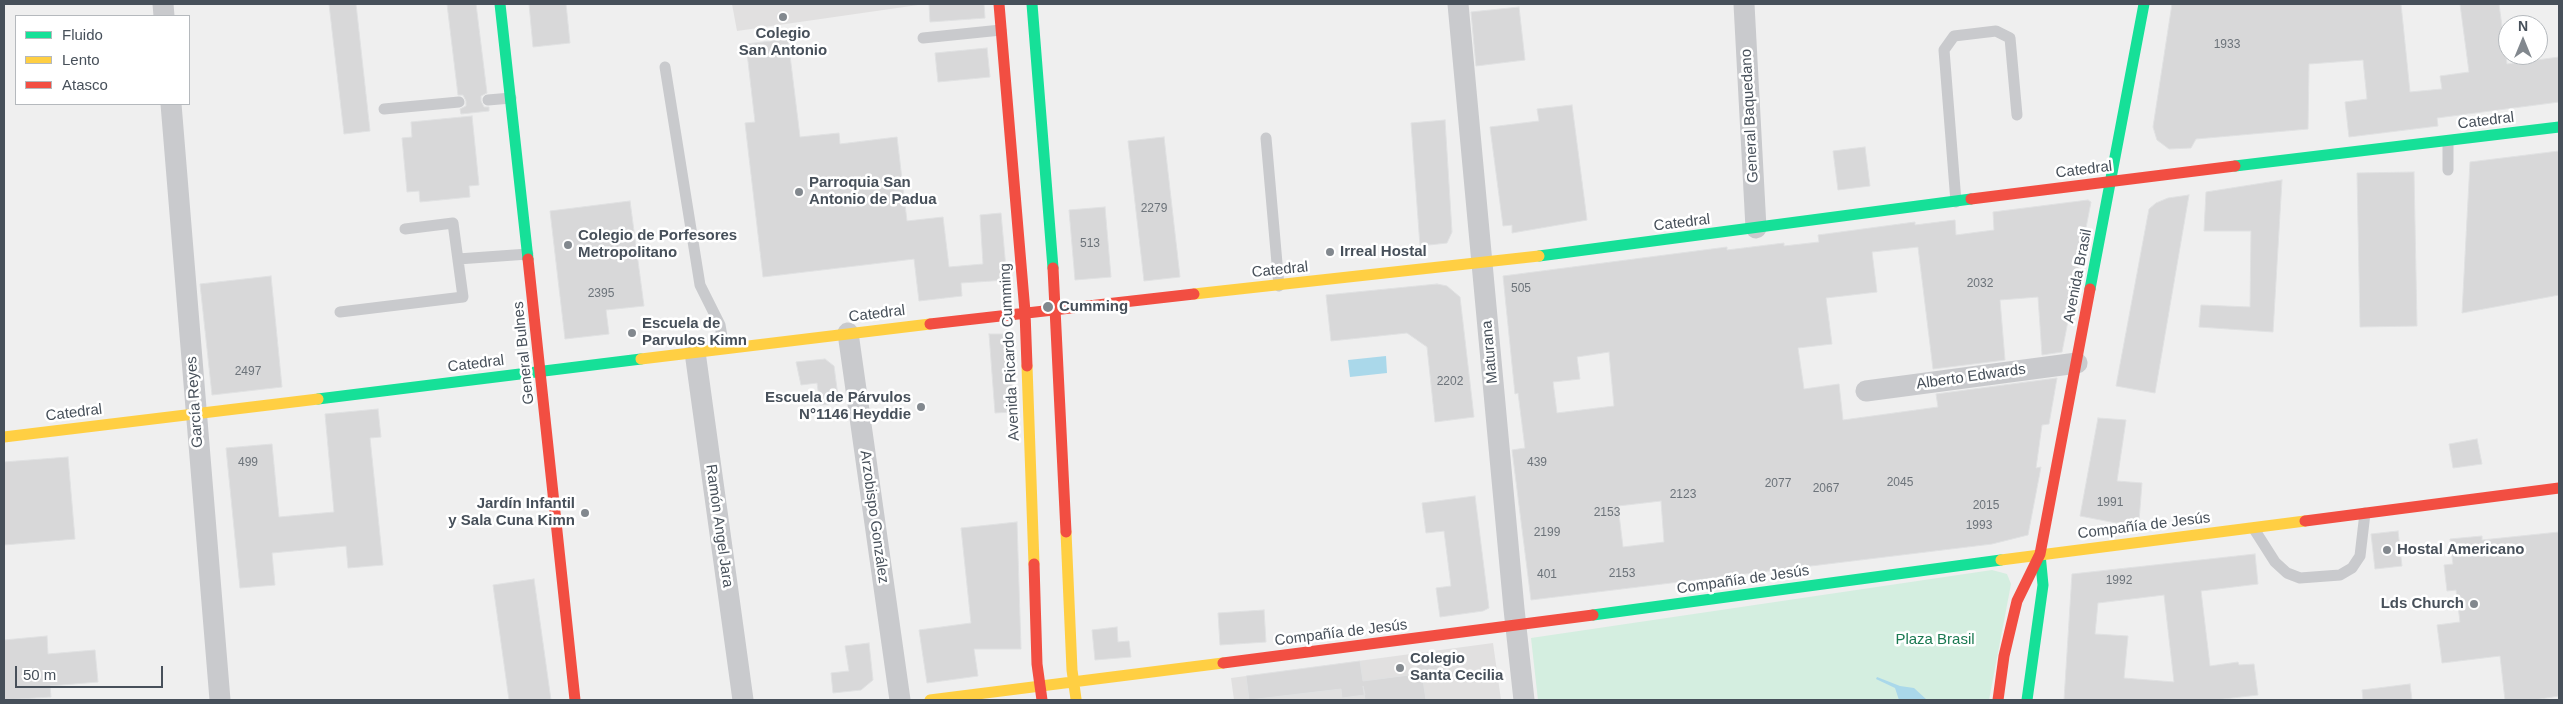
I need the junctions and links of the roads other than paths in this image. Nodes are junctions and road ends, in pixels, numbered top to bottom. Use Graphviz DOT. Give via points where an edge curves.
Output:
graph roads {
  1 [pos="500,4"];
  2 [pos="999,4"];
  3 [pos="1032,4"];
  4 [pos="1458,4"];
  5 [pos="1744,4"];
  6 [pos="2144,4"];
  7 [pos="1001,30"];
  8 [pos="923,38"];
  9 [pos="665,66"];
  10 [pos="511,98"];
  11 [pos="488,100"];
  12 [pos="459,102"];
  13 [pos="171,105"];
  14 [pos="384,109"];
  15 [pos="2017,115"];
  16 [pos="2559,127"];
  17 [pos="1266,138"];
  18 [pos="2448,141"];
  19 [pos="2448,170"];
  20 [pos="2112,181"];
  21 [pos="1956,202"];
  22 [pos="1756,228"];
  23 [pos="405,229"];
  24 [pos="528,254"];
  25 [pos="458,260"];
  26 [pos="1482,263"];
  27 [pos="1279,286"];
  28 [pos="1055,308"];
  29 [pos="340,312"];
  30 [pos="1025,312"];
  31 [pos="848,333"];
  32 [pos="724,348"];
  33 [pos="696,352"];
  34 [pos="2077,363"];
  35 [pos="541,371"];
  36 [pos="1866,391"];
  37 [pos="196,414"];
  38 [pos="4,437"];
  39 [pos="2559,488"];
  40 [pos="2365,513"];
  41 [pos="2253,527"];
  42 [pos="2040,554"];
  43 [pos="1516,626"];
  44 [pos="1074,682"];
  45 [pos="1040,686"];
  46 [pos="220,700"];
  47 [pos="575,700"];
  48 [pos="743,700"];
  49 [pos="900,700"];
  50 [pos="930,700"];
  51 [pos="1042,700"];
  52 [pos="1076,700"];
  53 [pos="1524,700"];
  54 [pos="1998,700"];
  55 [pos="2027,700"];
  1 -- 10 [label="main road, General Bulnes"];
  2 -- 7 [label="main road, Avenida Ricardo Cumming"];
  3 -- 28 [label="main road"];
  4 -- 26 [label="street, Maturana"];
  5 -- 22 [label="street, General Baquedano"];
  6 -- 20 [label="main road, Avenida Brasil"];
  7 -- 8 [label="lane"];
  7 -- 30 [label="main road, Avenida Ricardo Cumming"];
  9 -- 32 [label="lane" via="700,285 720,325"];
  10 -- 11 [label="lane"];
  10 -- 24 [label="main road, General Bulnes"];
  12 -- 14 [label="lane"];
  13 -- 37 [label="street, García Reyes"];
  15 -- 21 [label="lane" via="2010,38 1996,31 1954,36 1944,50"];
  16 -- 18 [label="main road, Catedral"];
  17 -- 27 [label="lane"];
  18 -- 19 [label="lane"];
  18 -- 20 [label="main road, Catedral"];
  20 -- 21 [label="main road, Catedral"];
  20 -- 34 [label="main road, Avenida Brasil"];
  21 -- 22 [label="main road, Catedral"];
  22 -- 26 [label="main road, Catedral"];
  23 -- 25 [label="lane" via="453,222"];
  24 -- 25 [label="lane"];
  24 -- 35 [label="main road, General Bulnes"];
  25 -- 29 [label="lane" via="463,297"];
  26 -- 27 [label="main road, Catedral"];
  26 -- 43 [label="street, Maturana"];
  27 -- 28 [label="main road, Catedral"];
  28 -- 30 [label="main road, Catedral"];
  28 -- 44 [label="main road"];
  30 -- 31 [label="main road, Catedral"];
  30 -- 45 [label="main road, Avenida Ricardo Cumming"];
  31 -- 32 [label="main road, Catedral"];
  31 -- 49 [label="street, Arzobispo González"];
  32 -- 33 [label="main road, Catedral"];
  33 -- 35 [label="main road, Catedral"];
  33 -- 48 [label="street, Ramón Angel Jara"];
  34 -- 36 [label="street, Alberto Edwards"];
  34 -- 42 [label="main road, Avenida Brasil"];
  35 -- 37 [label="main road, Catedral"];
  35 -- 47 [label="main road, General Bulnes"];
  37 -- 38 [label="main road, Catedral"];
  37 -- 46 [label="street, García Reyes"];
  39 -- 40 [label="main road, Compañía de Jesús"];
  40 -- 41 [label="main road, Compañía de Jesús"];
  40 -- 41 [label="lane" via="2360,556 2352,568 2340,575 2300,578 2288,573 2275,562"];
  41 -- 42 [label="main road, Compañía de Jesús"];
  42 -- 43 [label="main road, Compañía de Jesús"];
  42 -- 54 [label="main road, Avenida Brasil" via="2017,600"];
  42 -- 55 [label="main road, Avenida Brasil" via="2043,585"];
  43 -- 44 [label="main road, Compañía de Jesús"];
  43 -- 53 [label="street, Maturana"];
  44 -- 45 [label="main road, Compañía de Jesús"];
  44 -- 52 [label="main road"];
  45 -- 50 [label="main road, Compañía de Jesús"];
  45 -- 51 [label="main road, Avenida Ricardo Cumming"];
}
